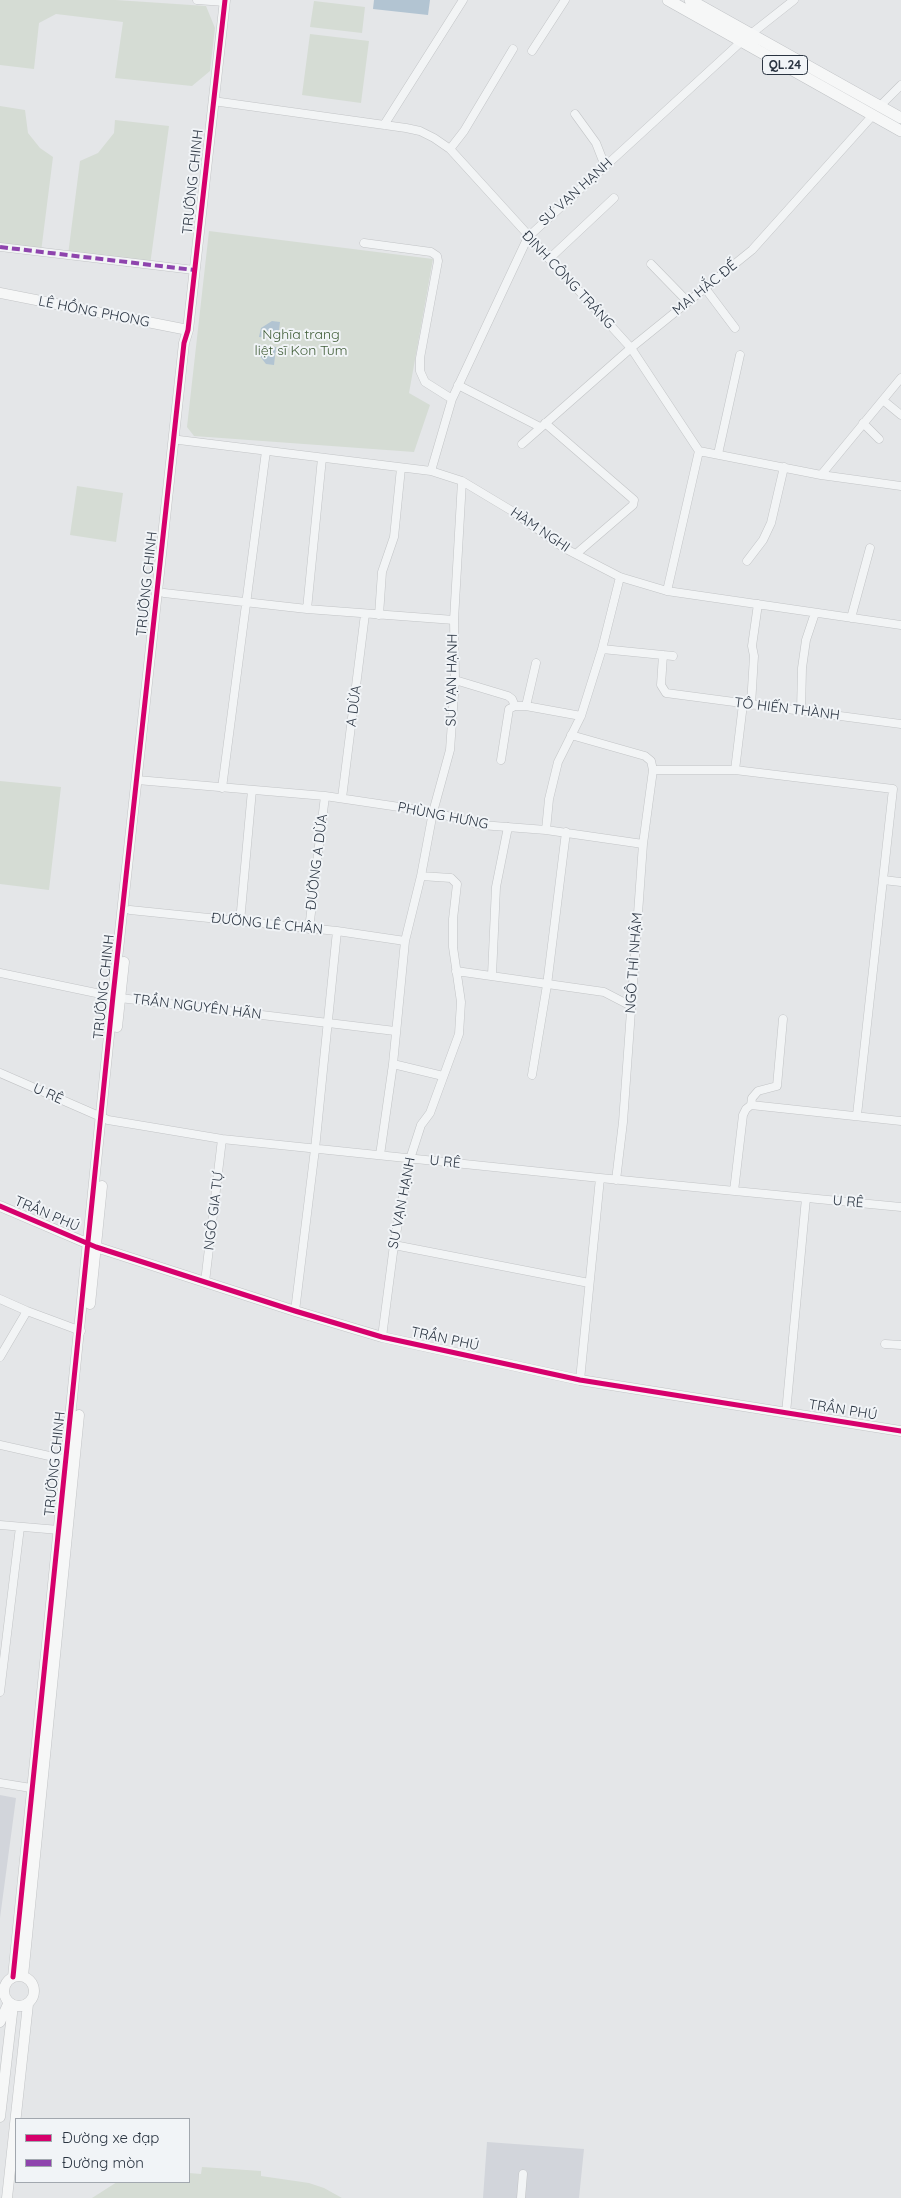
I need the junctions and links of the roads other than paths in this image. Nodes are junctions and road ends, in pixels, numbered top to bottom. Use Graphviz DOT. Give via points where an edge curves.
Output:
graph roads {
  1 [pos="197,0"];
  2 [pos="463,0"];
  3 [pos="565,0"];
  4 [pos="668,0"];
  5 [pos="690,0"];
  6 [pos="794,0"];
  7 [pos="225,1"];
  8 [pos="746,37"];
  9 [pos="513,49"];
  10 [pos="532,51"];
  11 [pos="901,85"];
  12 [pos="213,101"];
  13 [pos="876,111"];
  14 [pos="575,114"];
  15 [pos="901,118"];
  16 [pos="384,125"];
  17 [pos="901,131"];
  18 [pos="450,150"];
  19 [pos="606,166"];
  20 [pos="614,198"];
  21 [pos="528,237"];
  22 [pos="364,243"];
  23 [pos="0,247"];
  24 [pos="549,259"];
  25 [pos="651,264"];
  26 [pos="194,270"];
  27 [pos="705,288"];
  28 [pos="0,293"];
  29 [pos="688,302"];
  30 [pos="735,328"];
  31 [pos="188,330"];
  32 [pos="631,348"];
  33 [pos="740,355"];
  34 [pos="901,378"];
  35 [pos="458,385"];
  36 [pos="452,399"];
  37 [pos="884,400"];
  38 [pos="901,415"];
  39 [pos="863,423"];
  40 [pos="543,425"];
  41 [pos="879,439"];
  42 [pos="179,440"];
  43 [pos="522,444"];
  44 [pos="266,451"];
  45 [pos="699,451"];
  46 [pos="718,454"];
  47 [pos="322,458"];
  48 [pos="401,468"];
  49 [pos="784,468"];
  50 [pos="431,471"];
  51 [pos="821,475"];
  52 [pos="462,481"];
  53 [pos="901,486"];
  54 [pos="870,548"];
  55 [pos="576,554"];
  56 [pos="747,561"];
  57 [pos="620,577"];
  58 [pos="667,591"];
  59 [pos="164,593"];
  60 [pos="246,604"];
  61 [pos="758,604"];
  62 [pos="307,609"];
  63 [pos="815,613"];
  64 [pos="365,614"];
  65 [pos="379,615"];
  66 [pos="851,618"];
  67 [pos="454,620"];
  68 [pos="901,625"];
  69 [pos="602,649"];
  70 [pos="663,655"];
  71 [pos="673,656"];
  72 [pos="536,663"];
  73 [pos="455,680"];
  74 [pos="747,704"];
  75 [pos="515,706"];
  76 [pos="526,706"];
  77 [pos="801,711"];
  78 [pos="581,716"];
  79 [pos="901,724"];
  80 [pos="571,734"];
  81 [pos="501,760"];
  82 [pos="653,770"];
  83 [pos="735,770"];
  84 [pos="140,780"];
  85 [pos="222,788"];
  86 [pos="252,790"];
  87 [pos="325,796"];
  88 [pos="342,798"];
  89 [pos="433,812"];
  90 [pos="508,827"];
  91 [pos="546,830"];
  92 [pos="566,832"];
  93 [pos="642,844"];
  94 [pos="421,876"];
  95 [pos="883,880"];
  96 [pos="901,882"];
  97 [pos="130,910"];
  98 [pos="240,922"];
  99 [pos="309,929"];
  100 [pos="337,931"];
  101 [pos="405,941"];
  102 [pos="456,971"];
  103 [pos="0,973"];
  104 [pos="492,975"];
  105 [pos="548,985"];
  106 [pos="117,997"];
  107 [pos="631,1006"];
  108 [pos="783,1019"];
  109 [pos="328,1022"];
  110 [pos="395,1031"];
  111 [pos="393,1064"];
  112 [pos="0,1073"];
  113 [pos="532,1075"];
  114 [pos="443,1076"];
  115 [pos="752,1105"];
  116 [pos="858,1115"];
  117 [pos="105,1119"];
  118 [pos="901,1121"];
  119 [pos="222,1139"];
  120 [pos="315,1149"];
  121 [pos="380,1155"];
  122 [pos="410,1159"];
  123 [pos="600,1178"];
  124 [pos="616,1180"];
  125 [pos="734,1191"];
  126 [pos="806,1198"];
  127 [pos="0,1206"];
  128 [pos="901,1207"];
  129 [pos="394,1245"];
  130 [pos="92,1246"];
  131 [pos="205,1282"];
  132 [pos="589,1283"];
  133 [pos="0,1299"];
  134 [pos="26,1311"];
  135 [pos="295,1311"];
  136 [pos="81,1330"];
  137 [pos="382,1337"];
  138 [pos="885,1344"];
  139 [pos="901,1345"];
  140 [pos="0,1357"];
  141 [pos="580,1380"];
  142 [pos="786,1413"];
  143 [pos="901,1431"];
  144 [pos="0,1445"];
  145 [pos="67,1460"];
  146 [pos="0,1524"];
  147 [pos="20,1527"];
  148 [pos="59,1530"];
  149 [pos="0,1692"];
  150 [pos="0,1783"];
  151 [pos="36,1789"];
  152 [pos="18,1976"];
  153 [pos="2,1991"];
  154 [pos="11,2004"];
  155 [pos="28,2004"];
  156 [pos="0,2022"];
  157 [pos="0,2118"];
  158 [pos="16,2118"];
  159 [pos="15,2124"];
  160 [pos="523,2174"];
  161 [pos="7,2198"];
  162 [pos="521,2198"];
  1 -- 7 [label="street"];
  2 -- 16 [label="street"];
  3 -- 10 [label="street"];
  4 -- 8 [label="main road, QL.24"];
  5 -- 8 [label="main road, QL.24"];
  6 -- 8 [label="street, SƯ VẠN HẠNH"];
  7 -- 12 [label="street, TRƯỜNG CHINH"];
  8 -- 13 [label="main road, QL.24"];
  8 -- 19 [label="street, SƯ VẠN HẠNH"];
  9 -- 18 [label="street"];
  11 -- 13 [label="street, MAI HẮC ĐẾ"];
  12 -- 16 [label="street, ĐINH CÔNG TRÁNG"];
  12 -- 26 [label="street, TRƯỜNG CHINH"];
  13 -- 15 [label="main road, QL.24"];
  13 -- 17 [label="main road, QL.24"];
  13 -- 27 [label="street, MAI HẮC ĐẾ" via="752,250"];
  14 -- 19 [label="street" via="596,143"];
  16 -- 18 [label="street, ĐINH CÔNG TRÁNG" via="420,131"];
  18 -- 21 [label="street, ĐINH CÔNG TRÁNG"];
  19 -- 21 [label="street, SƯ VẠN HẠNH"];
  20 -- 24 [label="street"];
  21 -- 24 [label="street, ĐINH CÔNG TRÁNG"];
  21 -- 35 [label="street, SƯ VẠN HẠNH"];
  22 -- 36 [label="street" via="431,252 437,256 420,371 425,382"];
  23 -- 26 [label="street"];
  24 -- 32 [label="street, ĐINH CÔNG TRÁNG"];
  25 -- 29 [label="street"];
  26 -- 31 [label="street, TRƯỜNG CHINH"];
  27 -- 29 [label="street, MAI HẮC ĐẾ"];
  27 -- 30 [label="street"];
  28 -- 31 [label="street, LÊ HỒNG PHONG"];
  29 -- 32 [label="street, MAI HẮC ĐẾ"];
  31 -- 42 [label="street, TRƯỜNG CHINH" via="191,344"];
  31 -- 84 [label="street, TRƯỜNG CHINH"];
  32 -- 40 [label="street, MAI HẮC ĐẾ"];
  32 -- 45 [label="street, ĐINH CÔNG TRÁNG"];
  33 -- 46 [label="street"];
  34 -- 37 [label="street"];
  35 -- 36 [label="street, SƯ VẠN HẠNH"];
  35 -- 40 [label="street"];
  36 -- 50 [label="street, SƯ VẠN HẠNH"];
  37 -- 38 [label="street"];
  37 -- 39 [label="street"];
  39 -- 41 [label="street"];
  39 -- 51 [label="street"];
  40 -- 43 [label="street, MAI HẮC ĐẾ"];
  40 -- 55 [label="street" via="634,500 633,505"];
  42 -- 44 [label="street, HÀM NGHI"];
  42 -- 59 [label="street, TRƯỜNG CHINH"];
  44 -- 47 [label="street, HÀM NGHI"];
  44 -- 60 [label="street"];
  45 -- 46 [label="street"];
  45 -- 58 [label="street"];
  46 -- 49 [label="street"];
  47 -- 48 [label="street, HÀM NGHI"];
  47 -- 62 [label="street"];
  48 -- 50 [label="street, HÀM NGHI"];
  48 -- 65 [label="street" via="394,537 382,572"];
  49 -- 51 [label="street"];
  49 -- 56 [label="street" via="771,523"];
  50 -- 52 [label="street, HÀM NGHI"];
  51 -- 53 [label="street"];
  52 -- 55 [label="street, HÀM NGHI"];
  52 -- 67 [label="street, SƯ VẠN HẠNH"];
  54 -- 66 [label="street"];
  55 -- 57 [label="street, HÀM NGHI"];
  57 -- 58 [label="street, HÀM NGHI"];
  57 -- 69 [label="street"];
  58 -- 61 [label="street, HÀM NGHI"];
  59 -- 60 [label="street"];
  59 -- 84 [label="street, TRƯỜNG CHINH"];
  60 -- 62 [label="street"];
  60 -- 85 [label="street"];
  61 -- 63 [label="street, HÀM NGHI"];
  61 -- 74 [label="street"];
  62 -- 64 [label="street"];
  63 -- 66 [label="street, HÀM NGHI"];
  63 -- 77 [label="street" via="806,640 802,668"];
  64 -- 65 [label="street"];
  64 -- 88 [label="street, A DỪA"];
  65 -- 67 [label="street"];
  66 -- 68 [label="street, HÀM NGHI"];
  67 -- 73 [label="street, SƯ VẠN HẠNH"];
  69 -- 70 [label="street"];
  69 -- 78 [label="street"];
  70 -- 71 [label="street"];
  70 -- 74 [label="street, TÔ HIẾN THÀNH" via="663,691 672,695"];
  72 -- 76 [label="street"];
  73 -- 75 [label="street" via="508,696"];
  73 -- 89 [label="street, SƯ VẠN HẠNH" via="450,750"];
  74 -- 77 [label="street, TÔ HIẾN THÀNH"];
  74 -- 83 [label="street"];
  75 -- 76 [label="street"];
  75 -- 81 [label="street" via="509,709"];
  76 -- 78 [label="street"];
  77 -- 79 [label="street, TÔ HIẾN THÀNH"];
  78 -- 80 [label="street"];
  80 -- 82 [label="street" via="645,756 651,761"];
  80 -- 91 [label="street" via="558,762"];
  82 -- 83 [label="street"];
  82 -- 93 [label="street, NGÔ THÌ NHẬM"];
  83 -- 95 [label="street" via="893,789"];
  84 -- 85 [label="street, PHÙNG HƯNG"];
  84 -- 97 [label="street, TRƯỜNG CHINH"];
  84 -- 106 [label="street, TRƯỜNG CHINH"];
  85 -- 86 [label="street, PHÙNG HƯNG"];
  86 -- 87 [label="street, PHÙNG HƯNG"];
  86 -- 98 [label="street"];
  87 -- 88 [label="street, PHÙNG HƯNG"];
  87 -- 99 [label="street, ĐƯỜNG A DỪA"];
  88 -- 89 [label="street, PHÙNG HƯNG"];
  89 -- 90 [label="street, PHÙNG HƯNG" via="481,825"];
  89 -- 94 [label="street, SƯ VẠN HẠNH"];
  90 -- 91 [label="street, PHÙNG HƯNG"];
  90 -- 104 [label="street" via="496,887"];
  91 -- 92 [label="street"];
  92 -- 93 [label="street"];
  92 -- 105 [label="street"];
  93 -- 107 [label="street, NGÔ THÌ NHẬM"];
  94 -- 101 [label="street, SƯ VẠN HẠNH"];
  94 -- 102 [label="street, SƯ VẠN HẠNH" via="451,878 457,884 452,918"];
  95 -- 96 [label="street"];
  95 -- 116 [label="street"];
  97 -- 98 [label="street, ĐƯỜNG LÊ CHÂN"];
  97 -- 106 [label="street, TRƯỜNG CHINH"];
  98 -- 99 [label="street, ĐƯỜNG LÊ CHÂN"];
  99 -- 100 [label="street, ĐƯỜNG LÊ CHÂN"];
  100 -- 101 [label="street, ĐƯỜNG LÊ CHÂN"];
  100 -- 109 [label="street"];
  101 -- 110 [label="street, SƯ VẠN HẠNH"];
  102 -- 104 [label="street"];
  102 -- 114 [label="street, SƯ VẠN HẠNH" via="461,1002 459,1034"];
  103 -- 106 [label="street, TRẦN NGUYÊN HÃN"];
  104 -- 105 [label="street"];
  105 -- 107 [label="street" via="604,992"];
  105 -- 113 [label="street"];
  106 -- 109 [label="street, TRẦN NGUYÊN HÃN"];
  106 -- 117 [label="street, TRƯỜNG CHINH"];
  107 -- 124 [label="street, NGÔ THÌ NHẬM"];
  108 -- 115 [label="street" via="777,1086 758,1092 752,1098"];
  109 -- 110 [label="street, TRẦN NGUYÊN HÃN"];
  109 -- 120 [label="street"];
  110 -- 111 [label="street, SƯ VẠN HẠNH"];
  111 -- 114 [label="street"];
  111 -- 121 [label="street, SƯ VẠN HẠNH"];
  112 -- 117 [label="street, U RÊ"];
  114 -- 122 [label="street, SƯ VẠN HẠNH" via="430,1114 421,1124"];
  115 -- 116 [label="street"];
  115 -- 125 [label="street" via="743,1115"];
  116 -- 118 [label="street"];
  117 -- 119 [label="street, U RÊ"];
  117 -- 130 [label="street, TRƯỜNG CHINH"];
  119 -- 120 [label="street, U RÊ"];
  119 -- 131 [label="street, NGÔ GIA TỰ"];
  120 -- 121 [label="street, U RÊ"];
  120 -- 135 [label="street"];
  121 -- 122 [label="street, U RÊ"];
  122 -- 123 [label="street, U RÊ"];
  122 -- 129 [label="street, SƯ VẠN HẠNH"];
  123 -- 124 [label="street, U RÊ"];
  123 -- 132 [label="street"];
  124 -- 125 [label="street, U RÊ"];
  125 -- 126 [label="street, U RÊ"];
  126 -- 128 [label="street, U RÊ"];
  126 -- 142 [label="street"];
  127 -- 130 [label="street, TRẦN PHÚ"];
  129 -- 132 [label="street"];
  129 -- 137 [label="street, SƯ VẠN HẠNH"];
  130 -- 131 [label="street, TRẦN PHÚ"];
  130 -- 136 [label="street, TRƯỜNG CHINH"];
  130 -- 151 [label="street, TRƯỜNG CHINH"];
  131 -- 135 [label="street, TRẦN PHÚ"];
  132 -- 141 [label="street"];
  133 -- 134 [label="street"];
  134 -- 136 [label="street"];
  134 -- 140 [label="street"];
  135 -- 137 [label="street, TRẦN PHÚ"];
  136 -- 145 [label="street, TRƯỜNG CHINH"];
  137 -- 141 [label="street, TRẦN PHÚ"];
  138 -- 139 [label="street"];
  141 -- 142 [label="street, TRẦN PHÚ"];
  142 -- 143 [label="street, TRẦN PHÚ"];
  144 -- 145 [label="street"];
  145 -- 148 [label="street, TRƯỜNG CHINH"];
  146 -- 147 [label="street"];
  147 -- 148 [label="street"];
  147 -- 149 [label="street"];
  148 -- 151 [label="street, TRƯỜNG CHINH"];
  150 -- 151 [label="street"];
  151 -- 152 [label="street, TRƯỜNG CHINH"];
  152 -- 153 [label="street"];
  152 -- 155 [label="street" via="31,1981 34,1986 34,1996"];
  153 -- 154 [label="street"];
  154 -- 155 [label="street"];
  154 -- 156 [label="street"];
  154 -- 157 [label="street"];
  155 -- 158 [label="street"];
  159 -- 161 [label="street"];
  160 -- 162 [label="street"];
}
